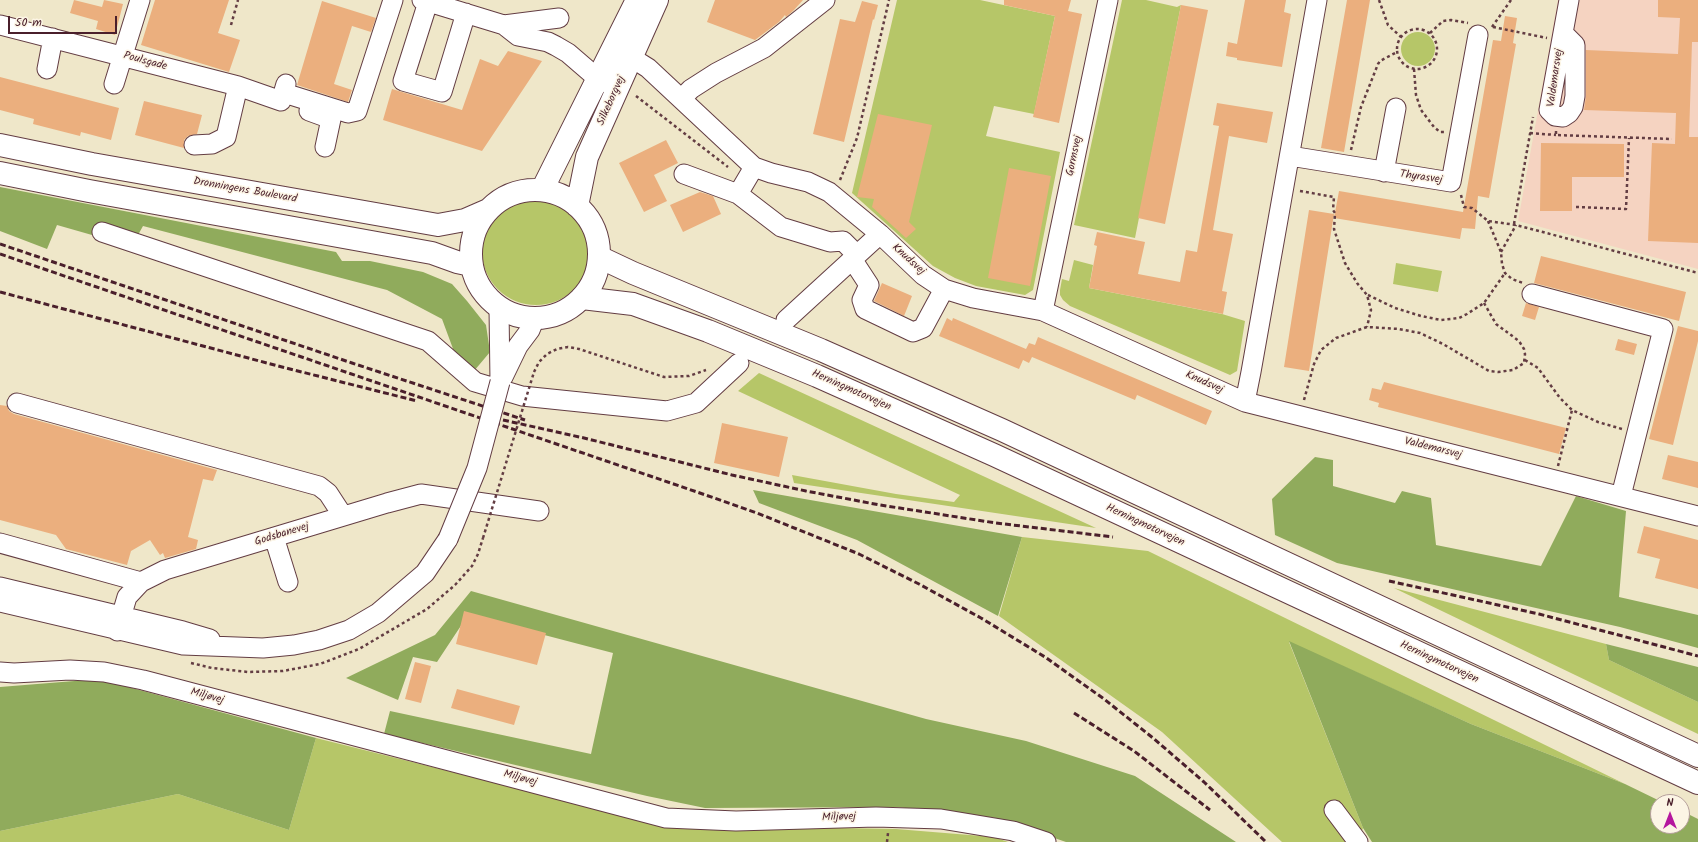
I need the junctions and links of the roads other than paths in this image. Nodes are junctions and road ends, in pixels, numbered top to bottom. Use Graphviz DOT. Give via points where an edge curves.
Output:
graph roads {
  1 [pos="140,0"];
  2 [pos="393,0"];
  3 [pos="637,0"];
  4 [pos="657,0"];
  5 [pos="825,0"];
  6 [pos="1108,0"];
  7 [pos="1318,0"];
  8 [pos="1568,0"];
  9 [pos="425,1"];
  10 [pos="466,13"];
  11 [pos="559,18"];
  12 [pos="0,25"];
  13 [pos="504,25"];
  14 [pos="1484,33"];
  15 [pos="53,38"];
  16 [pos="612,49"];
  17 [pos="123,56"];
  18 [pos="632,58"];
  19 [pos="47,69"];
  20 [pos="597,78"];
  21 [pos="238,82"];
  22 [pos="114,84"];
  23 [pos="616,88"];
  24 [pos="284,92"];
  25 [pos="682,98"];
  26 [pos="1396,108"];
  27 [pos="1555,116"];
  28 [pos="0,145"];
  29 [pos="194,145"];
  30 [pos="325,147"];
  31 [pos="1290,156"];
  32 [pos="754,167"];
  33 [pos="1384,172"];
  34 [pos="0,173"];
  35 [pos="684,174"];
  36 [pos="542,190"];
  37 [pos="738,194"];
  38 [pos="577,206"];
  39 [pos="488,210"];
  40 [pos="102,232"];
  41 [pos="880,234"];
  42 [pos="599,257"];
  43 [pos="854,257"];
  44 [pos="471,265"];
  45 [pos="944,289"];
  46 [pos="1532,294"];
  47 [pos="582,298"];
  48 [pos="499,308"];
  49 [pos="1042,311"];
  50 [pos="535,318"];
  51 [pos="786,320"];
  52 [pos="738,363"];
  53 [pos="500,382"];
  54 [pos="1245,402"];
  55 [pos="17,403"];
  56 [pos="1621,496"];
  57 [pos="539,511"];
  58 [pos="343,516"];
  59 [pos="1698,516"];
  60 [pos="274,537"];
  61 [pos="0,543"];
  62 [pos="140,582"];
  63 [pos="288,582"];
  64 [pos="0,587"];
  65 [pos="0,602"];
  66 [pos="118,623"];
  67 [pos="0,672"];
  68 [pos="1698,756"];
  69 [pos="1698,783"];
  70 [pos="1334,810"];
  71 [pos="1046,842"];
  72 [pos="1358,842"];
  1 -- 17 [label="street"];
  2 -- 24 [label="street" via="357,111 348,113"];
  3 -- 16 [label="main road, Silkeborgvej"];
  4 -- 18 [label="main road, Silkeborgvej"];
  5 -- 25 [label="street" via="764,48 716,73"];
  6 -- 49 [label="street, Gormsvej"];
  7 -- 31 [label="street"];
  8 -- 27 [label="street, Valdemarsvej" via="1563,33 1575,45 1575,96 1569,113 1563,117"];
  9 -- 10 [label="street"];
  9 -- 10 [label="street" via="404,80 442,92"];
  10 -- 13 [label="street"];
  11 -- 13 [label="street"];
  12 -- 15 [label="street, Poulsgade"];
  13 -- 20 [label="street" via="518,36 556,46"];
  14 -- 33 [label="street, Thyrasvej" via="1451,182"];
  15 -- 17 [label="street, Poulsgade"];
  15 -- 19 [label="street"];
  16 -- 18 [label="street, Knudsvej"];
  16 -- 20 [label="main road, Silkeborgvej"];
  17 -- 21 [label="street, Poulsgade"];
  17 -- 22 [label="street"];
  18 -- 23 [label="main road, Silkeborgvej"];
  18 -- 25 [label="street, Knudsvej" via="648,68"];
  20 -- 23 [label="street"];
  20 -- 36 [label="main road, Silkeborgvej"];
  21 -- 24 [label="street, Poulsgade"];
  21 -- 29 [label="street" via="226,137 212,144"];
  23 -- 38 [label="main road, Silkeborgvej" via="587,157"];
  24 -- 30 [label="street" via="331,119"];
  25 -- 32 [label="street, Knudsvej"];
  26 -- 33 [label="street"];
  28 -- 39 [label="main road, Dronningens Boulevard" via="99,166 438,225 465,220"];
  31 -- 33 [label="street, Thyrasvej"];
  31 -- 54 [label="street"];
  32 -- 37 [label="street"];
  32 -- 41 [label="street, Knudsvej" via="808,182 829,192"];
  34 -- 44 [label="main road" via="432,253"];
  35 -- 37 [label="street"];
  36 -- 38 [label="main road" via="567,198"];
  36 -- 39 [label="main road" via="513,194"];
  37 -- 43 [label="street" via="781,227 830,242 843,240"];
  38 -- 42 [label="main road" via="596,234"];
  39 -- 44 [label="main road" via="477,226 471,245"];
  40 -- 52 [label="street" via="428,341 475,382 522,396 667,411 696,403"];
  41 -- 43 [label="street"];
  41 -- 45 [label="street, Knudsvej" via="923,275"];
  42 -- 47 [label="main road" via="597,272"];
  42 -- 68 [label="main road" via="821,350 1002,430"];
  43 -- 45 [label="street" via="869,286 862,300 865,309 913,332 923,328"];
  43 -- 51 [label="street"];
  44 -- 48 [label="main road" via="476,281 486,296"];
  45 -- 49 [label="street, Knudsvej" via="973,298"];
  46 -- 56 [label="street" via="1663,328"];
  47 -- 50 [label="main road" via="561,313"];
  47 -- 69 [label="main road, Herningmotorvejen" via="633,304 708,331 818,376 1001,458"];
  48 -- 50 [label="main road" via="516,316"];
  48 -- 53 [label="street"];
  49 -- 54 [label="street, Knudsvej"];
  50 -- 53 [label="street"];
  53 -- 66 [label="street, bridge" via="477,468 448,539 425,573 378,614 349,630 319,640 263,648 234,647 183,631"];
  54 -- 56 [label="street, Valdemarsvej"];
  55 -- 58 [label="street" via="319,486 328,493"];
  56 -- 59 [label="street, Valdemarsvej"];
  57 -- 58 [label="street, Godsbanevej" via="421,494"];
  58 -- 60 [label="street, Godsbanevej"];
  60 -- 62 [label="street, Godsbanevej" via="165,570"];
  60 -- 63 [label="street"];
  61 -- 62 [label="street"];
  62 -- 66 [label="street, Godsbanevej" via="127,597"];
  64 -- 66 [label="street"];
  65 -- 66 [label="street"];
  67 -- 71 [label="street, Miljøvej" via="104,672 143,680 666,818 736,821 876,817 941,819 1012,831"];
  70 -- 72 [label="street"];
}
